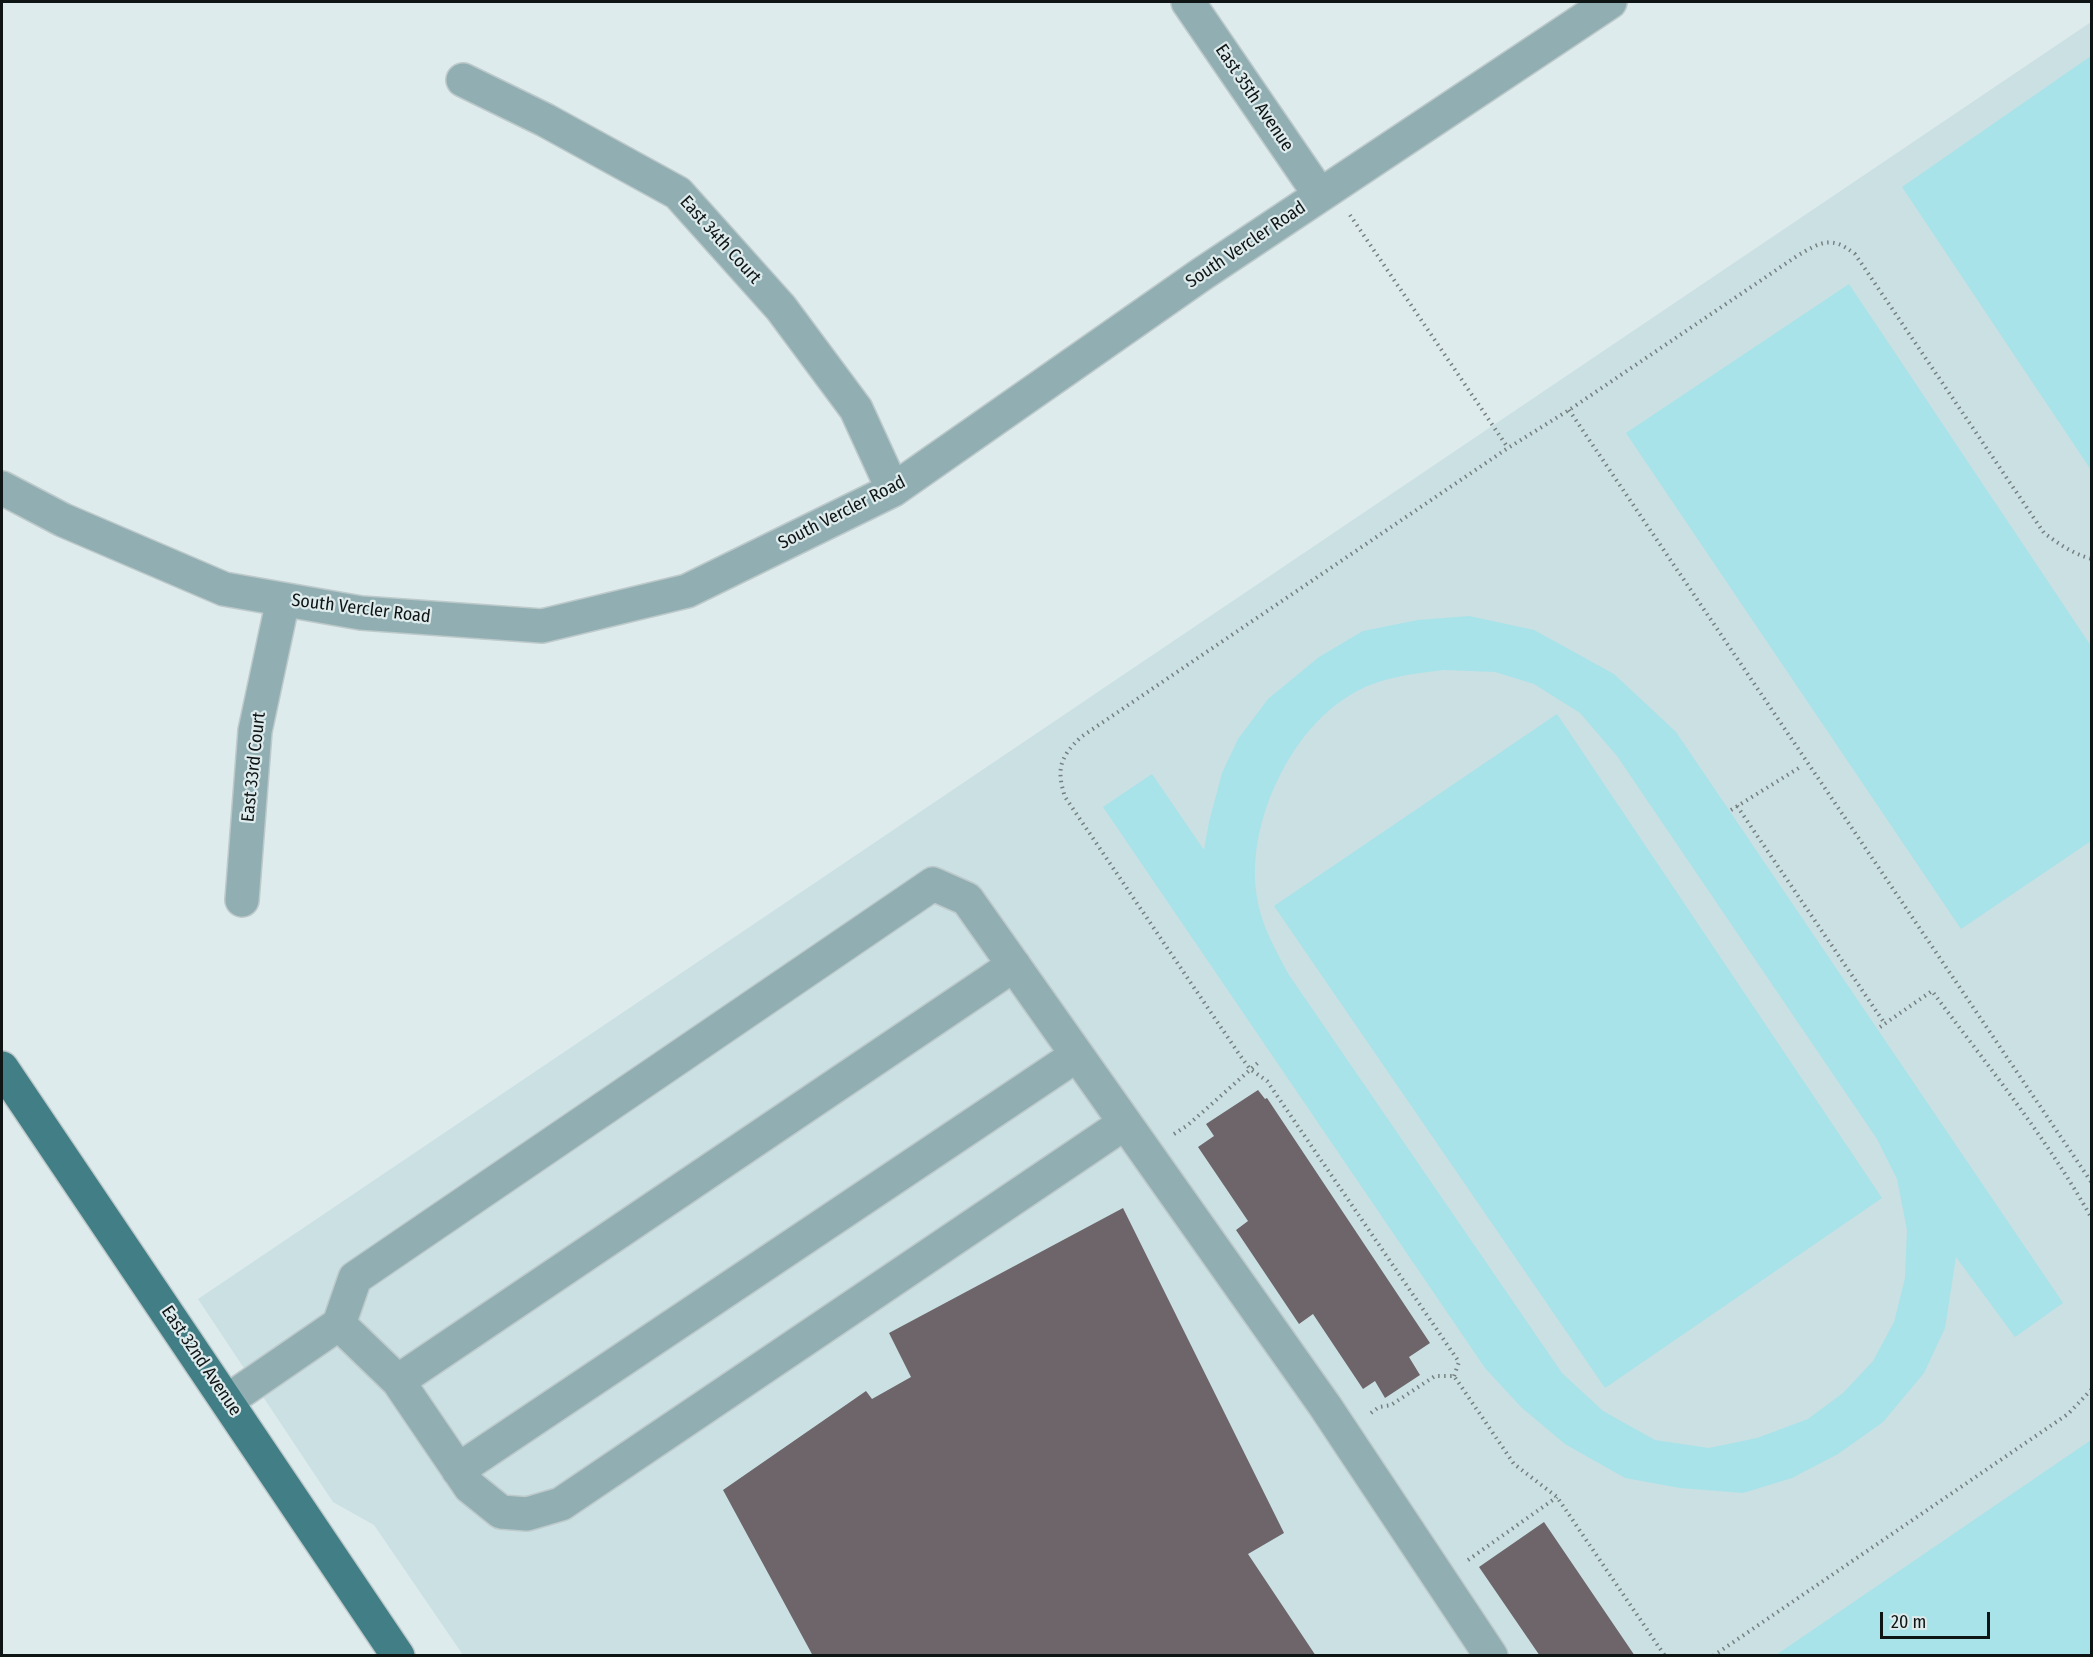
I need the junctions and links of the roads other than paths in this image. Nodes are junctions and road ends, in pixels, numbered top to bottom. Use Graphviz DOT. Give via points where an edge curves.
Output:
graph roads {
  1 [pos="1188,2"];
  2 [pos="1610,2"];
  3 [pos="463,80"];
  4 [pos="1325,191"];
  5 [pos="2,488"];
  6 [pos="893,490"];
  7 [pos="283,600"];
  8 [pos="242,900"];
  9 [pos="1014,965"];
  10 [pos="1077,1055"];
  11 [pos="2,1068"];
  12 [pos="1125,1123"];
  13 [pos="339,1324"];
  14 [pos="398,1381"];
  15 [pos="227,1401"];
  16 [pos="458,1470"];
  17 [pos="398,1656"];
  18 [pos="1491,1656"];
  1 -- 4 [label="street, East 35th Avenue"];
  2 -- 4 [label="street, South Vercler Road"];
  3 -- 6 [label="street, East 34th Court" via="678,193 782,308 856,409"];
  4 -- 6 [label="street, South Vercler Road"];
  5 -- 7 [label="street, South Vercler Road" via="63,520 224,589"];
  6 -- 7 [label="street, South Vercler Road" via="687,591 542,626 361,613"];
  7 -- 8 [label="street, East 33rd Court" via="255,731"];
  9 -- 10 [label="street"];
  9 -- 13 [label="street" via="967,899 933,884 355,1278"];
  9 -- 14 [label="street"];
  10 -- 12 [label="street"];
  10 -- 16 [label="street"];
  11 -- 15 [label="main road, East 32nd Avenue"];
  12 -- 16 [label="street" via="561,1504 527,1514 501,1512 470,1487"];
  12 -- 18 [label="street" via="1325,1406"];
  13 -- 14 [label="street"];
  13 -- 15 [label="street"];
  14 -- 16 [label="street"];
  15 -- 17 [label="main road, East 32nd Avenue"];
}
